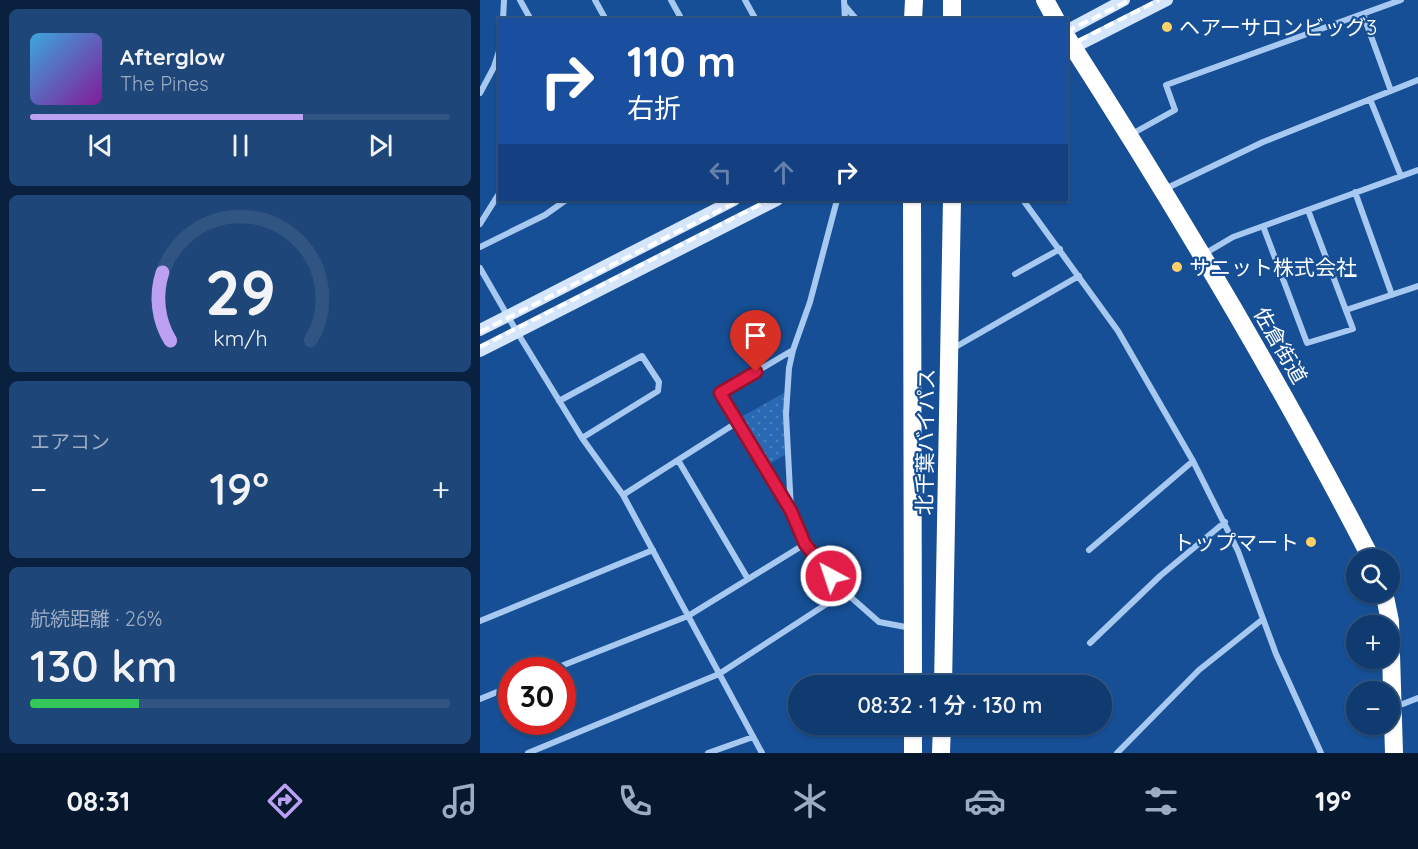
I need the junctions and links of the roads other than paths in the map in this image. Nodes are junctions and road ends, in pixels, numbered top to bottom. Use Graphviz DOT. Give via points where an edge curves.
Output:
graph roads {
  1 [pos="504,0"];
  2 [pos="520,0"];
  3 [pos="595,0"];
  4 [pos="671,0"];
  5 [pos="745,0"];
  6 [pos="914,0"];
  7 [pos="952,0"];
  8 [pos="1045,0"];
  9 [pos="1124,0"];
  10 [pos="1167,0"];
  11 [pos="1401,0"];
  12 [pos="845,3"];
  13 [pos="1363,14"];
  14 [pos="502,18"];
  15 [pos="530,18"];
  16 [pos="605,18"];
  17 [pos="681,18"];
  18 [pos="755,18"];
  19 [pos="856,18"];
  20 [pos="914,18"];
  21 [pos="952,18"];
  22 [pos="1055,18"];
  23 [pos="1068,41"];
  24 [pos="498,54"];
  25 [pos="1418,80"];
  26 [pos="1390,91"];
  27 [pos="480,93"];
  28 [pos="1370,99"];
  29 [pos="1129,135"];
  30 [pos="1418,170"];
  31 [pos="1401,176"];
  32 [pos="1164,190"];
  33 [pos="1355,192"];
  34 [pos="498,195"];
  35 [pos="565,201"];
  36 [pos="732,201"];
  37 [pos="775,201"];
  38 [pos="837,201"];
  39 [pos="912,201"];
  40 [pos="952,201"];
  41 [pos="1024,201"];
  42 [pos="1308,210"];
  43 [pos="480,224"];
  44 [pos="1263,226"];
  45 [pos="480,247"];
  46 [pos="1060,249"];
  47 [pos="1203,255"];
  48 [pos="480,268"];
  49 [pos="1014,274"];
  50 [pos="1079,276"];
  51 [pos="1418,286"];
  52 [pos="1392,294"];
  53 [pos="1346,310"];
  54 [pos="507,316"];
  55 [pos="480,330"];
  56 [pos="517,332"];
  57 [pos="793,350"];
  58 [pos="480,351"];
  59 [pos="949,351"];
  60 [pos="559,402"];
  61 [pos="736,423"];
  62 [pos="582,438"];
  63 [pos="678,460"];
  64 [pos="1193,461"];
  65 [pos="623,495"];
  66 [pos="791,511"];
  67 [pos="1225,522"];
  68 [pos="805,544"];
  69 [pos="1366,549"];
  70 [pos="653,550"];
  71 [pos="1089,550"];
  72 [pos="748,579"];
  73 [pos="845,592"];
  74 [pos="1386,603"];
  75 [pos="688,616"];
  76 [pos="1263,619"];
  77 [pos="480,621"];
  78 [pos="913,629"];
  79 [pos="1090,644"];
  80 [pos="576,660"];
  81 [pos="720,674"];
  82 [pos="913,675"];
  83 [pos="943,675"];
  84 [pos="1391,681"];
  85 [pos="498,692"];
  86 [pos="1418,698"];
  87 [pos="480,699"];
  88 [pos="1400,706"];
  89 [pos="913,735"];
  90 [pos="942,735"];
  91 [pos="1393,735"];
  92 [pos="753,737"];
  93 [pos="528,753"];
  94 [pos="708,753"];
  95 [pos="762,753"];
  96 [pos="913,753"];
  97 [pos="941,753"];
  98 [pos="1117,753"];
  99 [pos="1321,753"];
  100 [pos="1394,753"];
  1 -- 14 [label="street"];
  2 -- 15 [label="street"];
  3 -- 16 [label="street"];
  4 -- 17 [label="street"];
  5 -- 18 [label="street"];
  6 -- 20 [label="highway"];
  7 -- 21 [label="highway"];
  8 -- 22 [label="highway"];
  9 -- 23 [label="street"];
  10 -- 23 [label="street"];
  11 -- 13 [label="street"];
  12 -- 19 [label="street"];
  13 -- 26 [label="street"];
  13 -- 29 [label="street" via="1166,85 1175,110"];
  23 -- 29 [label="highway, 佐倉街道"];
  24 -- 27 [label="street"];
  25 -- 26 [label="street"];
  26 -- 28 [label="street"];
  28 -- 31 [label="street"];
  28 -- 32 [label="street" via="1263,142"];
  29 -- 32 [label="highway, 佐倉街道"];
  30 -- 31 [label="street"];
  31 -- 33 [label="street"];
  32 -- 47 [label="highway, 佐倉街道"];
  33 -- 42 [label="street"];
  33 -- 52 [label="street"];
  34 -- 43 [label="street"];
  35 -- 45 [label="street"];
  36 -- 54 [label="street"];
  37 -- 56 [label="street"];
  38 -- 57 [label="street"];
  39 -- 78 [label="highway, 北千葉バイパス"];
  40 -- 59 [label="highway, 北千葉バイパス"];
  41 -- 46 [label="street"];
  42 -- 44 [label="street"];
  42 -- 53 [label="street"];
  44 -- 47 [label="street" via="1233,237"];
  44 -- 53 [label="street" via="1307,343 1353,329"];
  46 -- 49 [label="street"];
  46 -- 50 [label="street"];
  47 -- 69 [label="highway, 佐倉街道" via="1281,389"];
  48 -- 54 [label="street"];
  50 -- 59 [label="street"];
  50 -- 64 [label="street" via="1118,331"];
  51 -- 52 [label="street"];
  52 -- 53 [label="street"];
  54 -- 55 [label="street"];
  54 -- 56 [label="street"];
  56 -- 58 [label="street"];
  56 -- 60 [label="street"];
  57 -- 61 [label="street" via="720,393"];
  57 -- 66 [label="street" via="786,414"];
  59 -- 83 [label="highway, 北千葉バイパス"];
  60 -- 62 [label="street"];
  60 -- 62 [label="street" via="642,356 659,382 658,391"];
  61 -- 63 [label="street"];
  61 -- 66 [label="street"];
  62 -- 65 [label="street"];
  63 -- 65 [label="street"];
  63 -- 72 [label="street"];
  64 -- 67 [label="street"];
  64 -- 71 [label="street"];
  65 -- 70 [label="street"];
  66 -- 68 [label="street"];
  67 -- 76 [label="street"];
  67 -- 79 [label="street" via="1160,576"];
  68 -- 72 [label="street"];
  68 -- 73 [label="street"];
  70 -- 75 [label="street"];
  70 -- 77 [label="street"];
  72 -- 75 [label="street"];
  73 -- 78 [label="street" via="879,622"];
  73 -- 81 [label="street"];
  74 -- 84 [label="highway"];
  75 -- 80 [label="street"];
  75 -- 81 [label="street"];
  76 -- 98 [label="street" via="1199,670"];
  76 -- 99 [label="street"];
  78 -- 82 [label="highway, 北千葉バイパス"];
  81 -- 92 [label="street"];
  81 -- 93 [label="street"];
  85 -- 87 [label="street"];
  86 -- 88 [label="street"];
  89 -- 96 [label="highway"];
  90 -- 97 [label="highway"];
  91 -- 100 [label="highway"];
  92 -- 94 [label="street"];
  92 -- 95 [label="street"];
}
